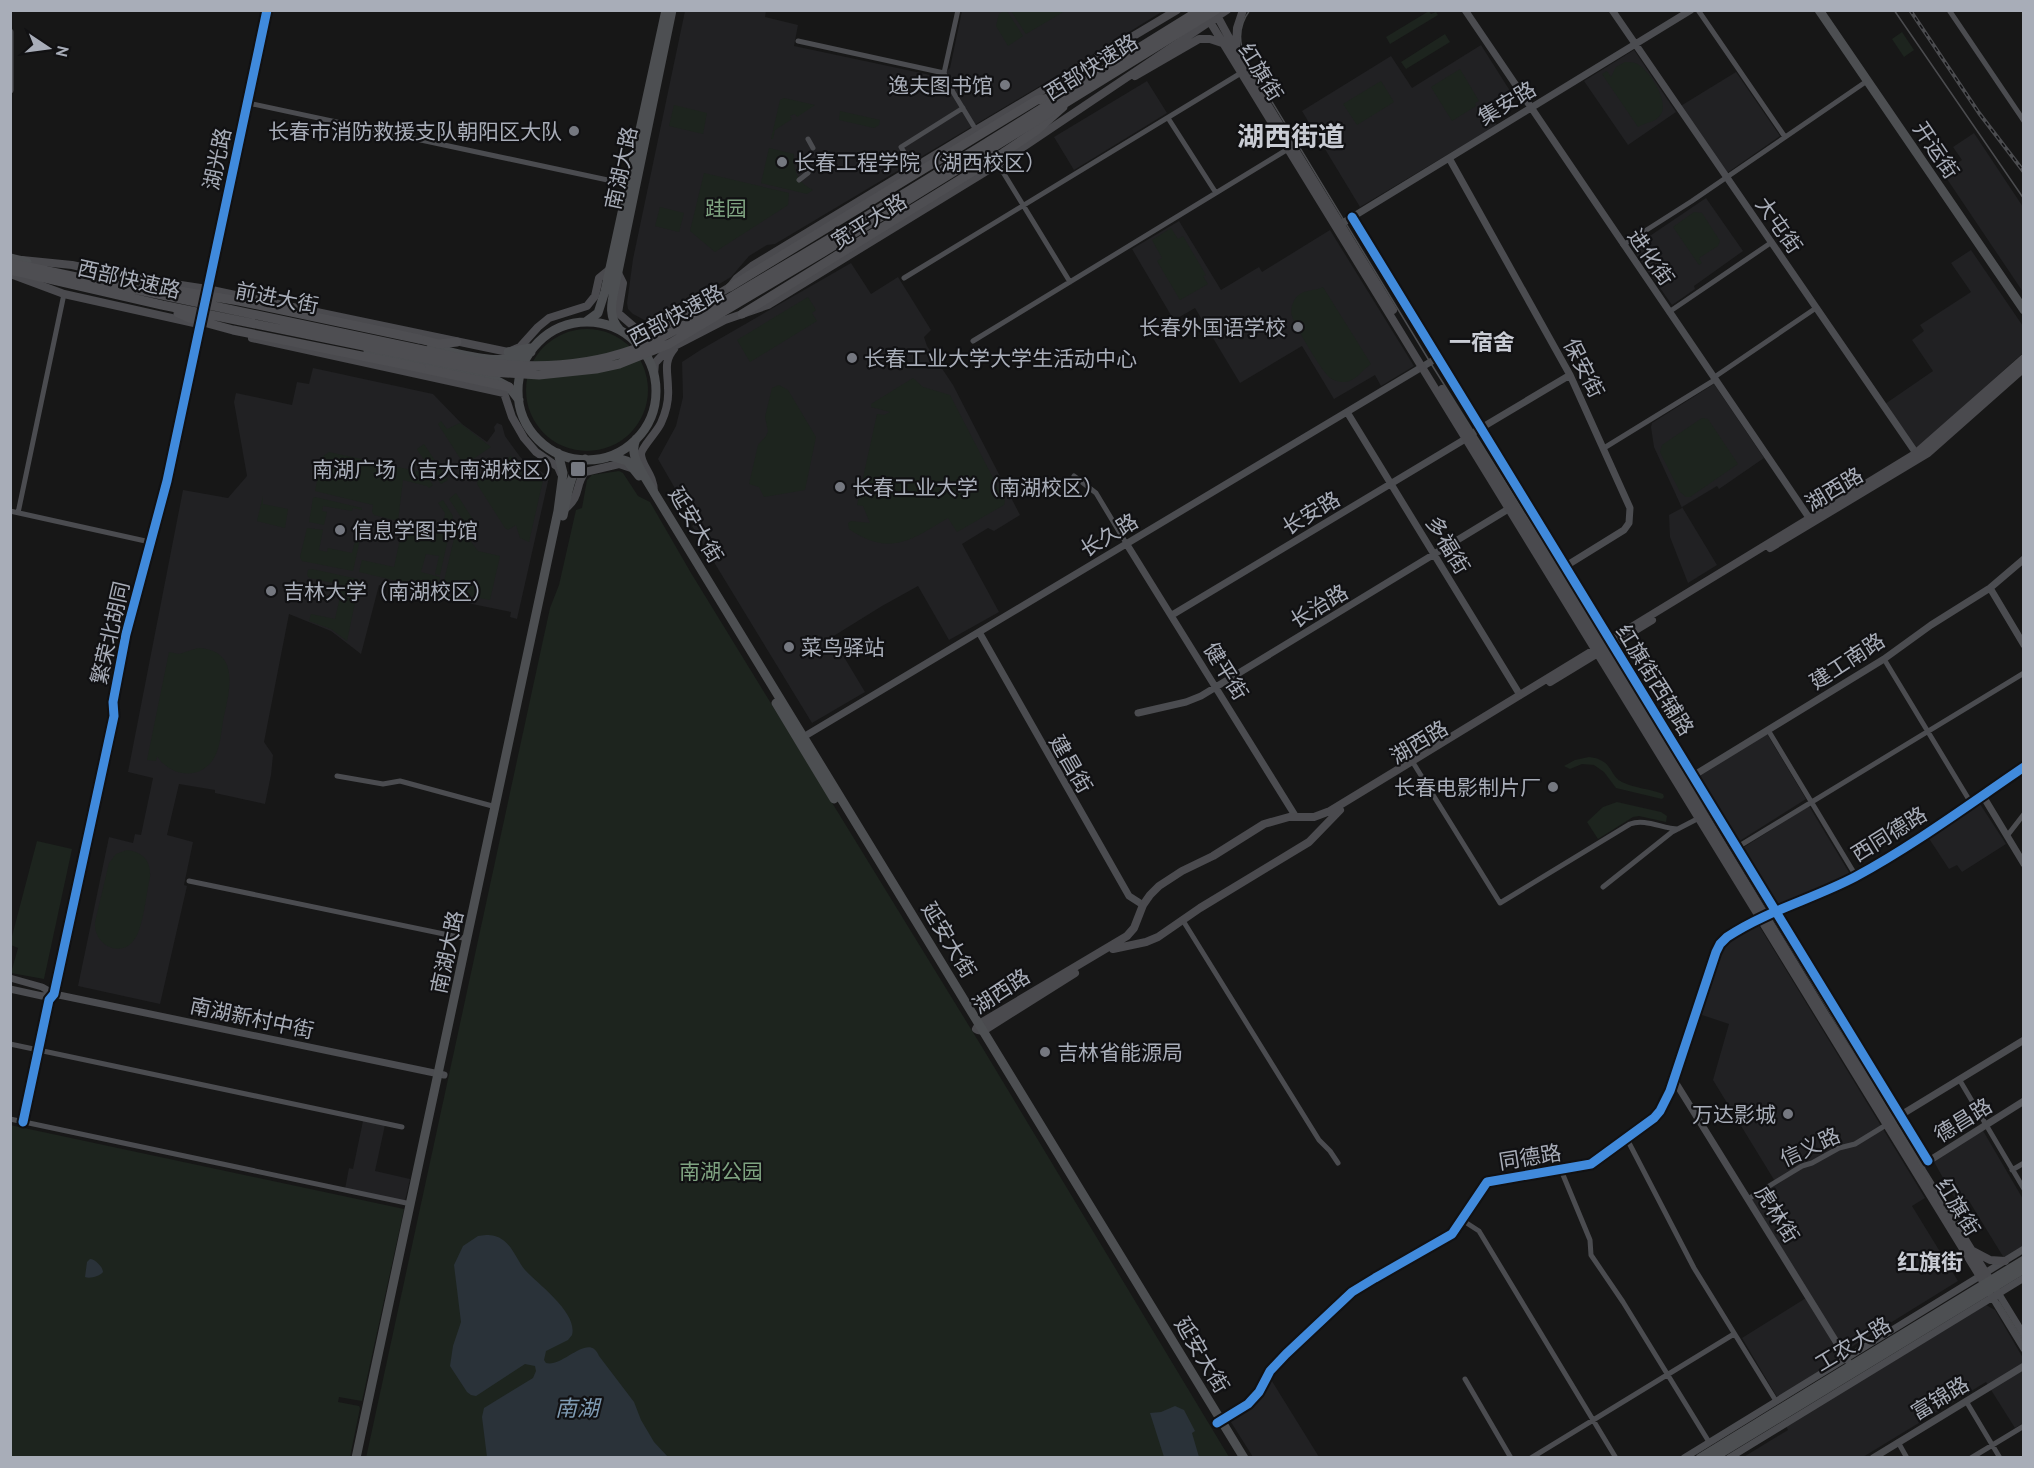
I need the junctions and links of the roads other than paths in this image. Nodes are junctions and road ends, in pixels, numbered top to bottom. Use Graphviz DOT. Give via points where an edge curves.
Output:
graph roads {
  1 [pos="267,10"];
  2 [pos="666,10"];
  3 [pos="672,10"];
  4 [pos="958,10"];
  5 [pos="1177,10"];
  6 [pos="1202,10"];
  7 [pos="1227,10"];
  8 [pos="1243,10"];
  9 [pos="1465,10"];
  10 [pos="1612,10"];
  11 [pos="1691,10"];
  12 [pos="1698,10"];
  13 [pos="1819,10"];
  14 [pos="1949,10"];
  15 [pos="1216,12"];
  16 [pos="1209,21"];
  17 [pos="10,32"];
  18 [pos="798,41"];
  19 [pos="1222,43"];
  20 [pos="1635,45"];
  21 [pos="1237,52"];
  22 [pos="944,73"];
  23 [pos="1241,73"];
  24 [pos="1122,80"];
  25 [pos="1867,81"];
  26 [pos="10,90"];
  27 [pos="1064,99"];
  28 [pos="248,103"];
  29 [pos="963,108"];
  30 [pos="1529,108"];
  31 [pos="1167,117"];
  32 [pos="2024,121"];
  33 [pos="976,130"];
  34 [pos="1785,137"];
  35 [pos="808,139"];
  36 [pos="813,148"];
  37 [pos="1288,149"];
  38 [pos="1449,158"];
  39 [pos="911,164"];
  40 [pos="998,164"];
  41 [pos="808,173"];
  42 [pos="1726,177"];
  43 [pos="799,180"];
  44 [pos="632,185"];
  45 [pos="1216,193"];
  46 [pos="1023,206"];
  47 [pos="1352,218"];
  48 [pos="1341,224"];
  49 [pos="1772,242"];
  50 [pos="1623,245"];
  51 [pos="12,260"];
  52 [pos="614,270"];
  53 [pos="51,272"];
  54 [pos="12,273"];
  55 [pos="904,278"];
  56 [pos="1070,282"];
  57 [pos="730,287"];
  58 [pos="207,289"];
  59 [pos="64,294"];
  60 [pos="204,302"];
  61 [pos="162,305"];
  62 [pos="1816,308"];
  63 [pos="2024,310"];
  64 [pos="1669,312"];
  65 [pos="742,314"];
  66 [pos="201,320"];
  67 [pos="586,322"];
  68 [pos="623,332"];
  69 [pos="648,334"];
  70 [pos="973,341"];
  71 [pos="678,345"];
  72 [pos="455,347"];
  73 [pos="533,349"];
  74 [pos="505,351"];
  75 [pos="1437,358"];
  76 [pos="2024,358"];
  77 [pos="1424,365"];
  78 [pos="2024,368"];
  79 [pos="654,375"];
  80 [pos="1570,375"];
  81 [pos="1714,378"];
  82 [pos="509,387"];
  83 [pos="519,400"];
  84 [pos="1347,412"];
  85 [pos="1480,428"];
  86 [pos="1469,436"];
  87 [pos="636,439"];
  88 [pos="1604,448"];
  89 [pos="558,453"];
  90 [pos="610,456"];
  91 [pos="1917,456"];
  92 [pos="585,459"];
  93 [pos="634,469"];
  94 [pos="1074,476"];
  95 [pos="563,479"];
  96 [pos="1391,484"];
  97 [pos="654,492"];
  98 [pos="1510,508"];
  99 [pos="565,509"];
  100 [pos="10,511"];
  101 [pos="18,513"];
  102 [pos="1811,520"];
  103 [pos="150,542"];
  104 [pos="1126,543"];
  105 [pos="1435,554"];
  106 [pos="2024,559"];
  107 [pos="1565,567"];
  108 [pos="1557,572"];
  109 [pos="1990,588"];
  110 [pos="1172,615"];
  111 [pos="979,632"];
  112 [pos="1611,642"];
  113 [pos="2024,645"];
  114 [pos="1599,649"];
  115 [pos="1884,659"];
  116 [pos="2024,673"];
  117 [pos="1216,687"];
  118 [pos="1520,695"];
  119 [pos="1138,713"];
  120 [pos="1768,730"];
  121 [pos="1927,730"];
  122 [pos="800,738"];
  123 [pos="1413,763"];
  124 [pos="2024,767"];
  125 [pos="338,776"];
  126 [pos="1693,776"];
  127 [pos="1683,782"];
  128 [pos="1983,796"];
  129 [pos="1811,801"];
  130 [pos="1971,803"];
  131 [pos="496,807"];
  132 [pos="2024,814"];
  133 [pos="1296,817"];
  134 [pos="1699,818"];
  135 [pos="1678,829"];
  136 [pos="2007,836"];
  137 [pos="1736,848"];
  138 [pos="2024,864"];
  139 [pos="1856,876"];
  140 [pos="189,881"];
  141 [pos="1603,887"];
  142 [pos="1143,905"];
  143 [pos="1775,910"];
  144 [pos="1763,917"];
  145 [pos="1182,919"];
  146 [pos="468,939"];
  147 [pos="10,978"];
  148 [pos="10,989"];
  149 [pos="54,993"];
  150 [pos="979,1028"];
  151 [pos="2024,1040"];
  152 [pos="10,1044"];
  153 [pos="38,1050"];
  154 [pos="441,1074"];
  155 [pos="1959,1079"];
  156 [pos="1674,1080"];
  157 [pos="2024,1101"];
  158 [pos="1900,1115"];
  159 [pos="10,1119"];
  160 [pos="23,1122"];
  161 [pos="1888,1123"];
  162 [pos="1986,1124"];
  163 [pos="402,1127"];
  164 [pos="1627,1139"];
  165 [pos="1928,1161"];
  166 [pos="1338,1163"];
  167 [pos="2024,1163"];
  168 [pos="1919,1167"];
  169 [pos="1561,1170"];
  170 [pos="2013,1170"];
  171 [pos="2024,1189"];
  172 [pos="1748,1199"];
  173 [pos="411,1204"];
  174 [pos="1462,1220"];
  175 [pos="2024,1249"];
  176 [pos="1972,1251"];
  177 [pos="2024,1260"];
  178 [pos="2005,1261"];
  179 [pos="2024,1269"];
  180 [pos="2024,1278"];
  181 [pos="1989,1285"];
  182 [pos="1734,1334"];
  183 [pos="2024,1335"];
  184 [pos="2024,1349"];
  185 [pos="1850,1366"];
  186 [pos="2024,1366"];
  187 [pos="1667,1375"];
  188 [pos="1864,1375"];
  189 [pos="1465,1379"];
  190 [pos="1966,1401"];
  191 [pos="1778,1403"];
  192 [pos="1792,1410"];
  193 [pos="1593,1420"];
  194 [pos="1219,1422"];
  195 [pos="1788,1422"];
  196 [pos="2024,1426"];
  197 [pos="1709,1442"];
  198 [pos="1898,1442"];
  199 [pos="1992,1445"];
  200 [pos="356,1458"];
  201 [pos="362,1458"];
  202 [pos="1238,1458"];
  203 [pos="1244,1458"];
  204 [pos="1511,1458"];
  205 [pos="1531,1458"];
  206 [pos="1616,1458"];
  207 [pos="1684,1458"];
  208 [pos="1700,1458"];
  209 [pos="1713,1458"];
  210 [pos="1729,1458"];
  211 [pos="1873,1458"];
  212 [pos="1907,1458"];
  213 [pos="1971,1458"];
  214 [pos="2000,1458"];
  1 -- 28 [label="street, 湖光路"];
  2 -- 44 [label="main road, 南湖大路"];
  3 -- 44 [label="main road, 南湖大路"];
  4 -- 22 [label="street"];
  5 -- 33 [label="main road, 宽平大路"];
  6 -- 16 [label="main road, 红旗街"];
  6 -- 27 [label="highway, 西部快速路, bridge"];
  7 -- 15 [label="main road, 宽平大路"];
  8 -- 21 [label="main road" via="1236,28"];
  9 -- 30 [label="street, 进化街"];
  10 -- 20 [label="street, 大屯街"];
  11 -- 20 [label="street, 集安路"];
  12 -- 34 [label="street"];
  13 -- 25 [label="main road, 开运街"];
  14 -- 32 [label="street"];
  15 -- 16 [label="main road, 宽平大路"];
  15 -- 21 [label="main road, 红旗街"];
  15 -- 27 [label="highway, 西部快速路, bridge"];
  16 -- 19 [label="main road, 红旗街"];
  16 -- 24 [label="main road, 宽平大路"];
  17 -- 26 [label="street"];
  18 -- 22 [label="street"];
  19 -- 23 [label="main road, 红旗街"];
  19 -- 24 [label="main road" via="1199,39 1138,75"];
  20 -- 30 [label="street, 集安路"];
  20 -- 42 [label="street, 大屯街"];
  21 -- 48 [label="main road, 红旗街"];
  22 -- 29 [label="street"];
  23 -- 31 [label="street"];
  23 -- 37 [label="main road, 红旗街"];
  24 -- 40 [label="main road, 宽平大路"];
  25 -- 34 [label="street"];
  25 -- 63 [label="main road, 开运街"];
  27 -- 53 [label="highway, 西部快速路, bridge" via="665,336 635,350 596,360 531,366 475,361"];
  27 -- 57 [label="highway" via="1037,100"];
  27 -- 61 [label="highway, 西部快速路, bridge" via="669,344 619,364 563,374 511,375"];
  27 -- 65 [label="highway, bridge" via="1051,119 1003,153"];
  28 -- 44 [label="street"];
  28 -- 58 [label="street, 湖光路"];
  29 -- 33 [label="street"];
  29 -- 39 [label="street" via="901,147"];
  30 -- 38 [label="street, 集安路"];
  30 -- 50 [label="street, 进化街"];
  31 -- 45 [label="street"];
  31 -- 46 [label="street"];
  33 -- 57 [label="main road, 宽平大路" via="752,266"];
  34 -- 42 [label="street"];
  35 -- 36 [label="street"];
  37 -- 45 [label="street"];
  37 -- 77 [label="main road, 红旗街"];
  38 -- 47 [label="street, 集安路"];
  38 -- 80 [label="street, 保安街"];
  40 -- 46 [label="street"];
  40 -- 65 [label="main road, 宽平大路" via="768,305"];
  41 -- 43 [label="street"];
  42 -- 49 [label="street, 大屯街"];
  42 -- 50 [label="street"];
  44 -- 52 [label="main road, 南湖大路"];
  45 -- 56 [label="street"];
  46 -- 55 [label="street"];
  46 -- 56 [label="street"];
  47 -- 48 [label="street, 集安路"];
  47 -- 75 [label="street, 红旗街西辅路"];
  48 -- 77 [label="main road, 红旗街"];
  49 -- 62 [label="street, 大屯街"];
  49 -- 64 [label="street"];
  50 -- 64 [label="street, 进化街"];
  51 -- 53 [label="highway, 西部快速路, bridge"];
  51 -- 58 [label="main road, 前进大街" via="72,265"];
  51 -- 60 [label="main road, 前进大街"];
  52 -- 67 [label="main road, 南湖大路" via="598,313"];
  52 -- 68 [label="main road, 南湖大路" via="611,314"];
  52 -- 69 [label="main road" via="623,283 618,313"];
  52 -- 74 [label="main road" via="599,278 595,296 587,306 549,318 520,347"];
  53 -- 72 [label="highway, bridge" via="239,301"];
  54 -- 59 [label="main road, 前进大街"];
  54 -- 61 [label="highway, 西部快速路, bridge"];
  54 -- 66 [label="main road, 前进大街"];
  56 -- 70 [label="street"];
  57 -- 69 [label="main road, 宽平大路"];
  58 -- 60 [label="street, 湖光路"];
  58 -- 72 [label="main road, 前进大街"];
  59 -- 66 [label="main road, 前进大街"];
  59 -- 101 [label="street"];
  60 -- 66 [label="street, 湖光路"];
  60 -- 72 [label="main road, 前进大街"];
  61 -- 82 [label="highway, bridge" via="189,318 233,330"];
  62 -- 81 [label="street"];
  62 -- 91 [label="street, 大屯街"];
  64 -- 81 [label="street, 进化街"];
  65 -- 71 [label="main road, 宽平大路"];
  66 -- 82 [label="main road, 前进大街" via="492,378"];
  66 -- 95 [label="main road, 前进大街" via="230,334 499,391 507,396 512,417 524,438 558,467"];
  66 -- 103 [label="street, 繁荣北胡同"];
  67 -- 68 [label="main road"];
  67 -- 73 [label="main road" via="558,328"];
  68 -- 69 [label="main road, 宽平大路"];
  68 -- 79 [label="main road" via="646,355"];
  71 -- 79 [label="main road, 宽平大路" via="660,356"];
  71 -- 97 [label="main road" via="666,361 669,396 663,419 641,453 652,476"];
  72 -- 73 [label="main road, 前进大街" via="500,360 520,358"];
  72 -- 74 [label="main road, 前进大街"];
  73 -- 74 [label="main road"];
  73 -- 83 [label="main road" via="521,371"];
  75 -- 77 [label="street, 长久路"];
  75 -- 85 [label="street, 红旗街西辅路"];
  76 -- 91 [label="main road, 湖西路"];
  77 -- 84 [label="street, 长久路"];
  77 -- 86 [label="main road, 红旗街"];
  78 -- 91 [label="main road, 湖西路"];
  79 -- 87 [label="main road" via="653,411"];
  80 -- 85 [label="street, 长安路"];
  80 -- 88 [label="street, 保安街"];
  81 -- 88 [label="street"];
  81 -- 102 [label="street, 进化街"];
  82 -- 83 [label="main road"];
  83 -- 89 [label="main road" via="533,433"];
  84 -- 96 [label="street, 多福街"];
  84 -- 104 [label="street, 长久路"];
  85 -- 86 [label="street, 长安路"];
  85 -- 107 [label="street, 红旗街西辅路"];
  86 -- 96 [label="street, 长安路"];
  86 -- 98 [label="main road, 红旗街"];
  86 -- 108 [label="main road, 红旗街"];
  87 -- 90 [label="main road"];
  87 -- 97 [label="main road, 延安大街" via="634,456"];
  88 -- 107 [label="street, 保安街" via="1630,508 1629,523"];
  89 -- 92 [label="main road"];
  89 -- 95 [label="main road, 南湖大路"];
  90 -- 92 [label="main road"];
  90 -- 93 [label="main road" via="627,461"];
  91 -- 102 [label="main road, 湖西路"];
  92 -- 99 [label="main road, 南湖大路" via="573,476"];
  93 -- 99 [label="main road" via="619,464 585,472 575,500"];
  93 -- 122 [label="main road, 延安大街"];
  94 -- 104 [label="street" via="1096,493"];
  95 -- 131 [label="main road, 南湖大路"];
  96 -- 105 [label="street, 多福街"];
  96 -- 110 [label="street, 长安路"];
  97 -- 122 [label="main road, 延安大街"];
  98 -- 105 [label="street, 长治路"];
  98 -- 114 [label="main road, 红旗街"];
  99 -- 154 [label="main road, 南湖大路"];
  100 -- 101 [label="street"];
  101 -- 103 [label="street"];
  102 -- 112 [label="main road, 湖西路"];
  103 -- 149 [label="street, 繁荣北胡同" via="126,634 113,702 114,716"];
  104 -- 110 [label="street, 健平街"];
  104 -- 111 [label="street, 长久路"];
  105 -- 117 [label="street, 长治路"];
  105 -- 118 [label="street, 多福街"];
  106 -- 109 [label="street, 建工南路"];
  107 -- 108 [label="street, 保安街"];
  107 -- 112 [label="street, 红旗街西辅路"];
  108 -- 114 [label="main road, 红旗街"];
  109 -- 113 [label="street"];
  109 -- 115 [label="street, 建工南路"];
  110 -- 117 [label="street, 健平街"];
  111 -- 122 [label="street, 长久路"];
  111 -- 142 [label="street, 建昌街" via="1128,896"];
  112 -- 114 [label="main road, 湖西路"];
  112 -- 126 [label="street, 红旗街西辅路"];
  114 -- 118 [label="main road, 湖西路"];
  114 -- 123 [label="main road, 湖西路"];
  114 -- 127 [label="main road, 红旗街"];
  114 -- 134 [label="main road, 红旗街"];
  115 -- 120 [label="street, 建工南路"];
  115 -- 121 [label="street"];
  116 -- 121 [label="street"];
  117 -- 119 [label="street, 长治路" via="1186,702"];
  117 -- 133 [label="street, 健平街"];
  118 -- 123 [label="main road, 湖西路"];
  120 -- 126 [label="street, 建工南路"];
  120 -- 129 [label="street"];
  121 -- 129 [label="street"];
  121 -- 130 [label="street"];
  122 -- 150 [label="main road, 延安大街"];
  123 -- 133 [label="main road, 湖西路" via="1330,811 1314,817"];
  123 -- 135 [label="street" via="1500,903 1630,824 1642,822"];
  123 -- 145 [label="main road, 湖西路" via="1336,812 1309,842"];
  124 -- 128 [label="street, 西同德路"];
  125 -- 131 [label="street" via="383,784 400,782"];
  126 -- 127 [label="street, 建工南路"];
  126 -- 137 [label="street, 红旗街西辅路"];
  127 -- 144 [label="main road, 红旗街"];
  128 -- 130 [label="street, 西同德路"];
  128 -- 136 [label="street"];
  129 -- 137 [label="street"];
  129 -- 139 [label="street"];
  130 -- 139 [label="street, 西同德路"];
  131 -- 146 [label="main road, 南湖大路"];
  132 -- 136 [label="street"];
  133 -- 142 [label="main road, 湖西路" via="1264,824 1182,871 1159,886"];
  134 -- 135 [label="street"];
  134 -- 144 [label="main road, 红旗街"];
  135 -- 141 [label="street"];
  136 -- 138 [label="street"];
  137 -- 143 [label="street, 红旗街西辅路"];
  139 -- 143 [label="street, 西同德路"];
  140 -- 146 [label="street"];
  142 -- 150 [label="main road, 湖西路" via="1127,936"];
  143 -- 144 [label="street, 西同德路"];
  143 -- 158 [label="street, 红旗街西辅路"];
  144 -- 156 [label="street, 同德路" via="1720,944"];
  144 -- 161 [label="main road, 红旗街"];
  145 -- 150 [label="main road, 湖西路" via="1158,937 1116,947"];
  145 -- 166 [label="street" via="1319,1140"];
  146 -- 154 [label="main road, 南湖大路"];
  147 -- 149 [label="street, 南湖新村中街"];
  148 -- 149 [label="street, 南湖新村中街" via="42,996"];
  149 -- 153 [label="street"];
  149 -- 154 [label="street, 南湖新村中街"];
  150 -- 194 [label="main road, 延安大街"];
  151 -- 155 [label="street, 信义路"];
  152 -- 153 [label="street"];
  153 -- 160 [label="street"];
  153 -- 163 [label="street"];
  154 -- 173 [label="main road, 南湖大路"];
  154 -- 201 [label="main road, 南湖大路"];
  155 -- 158 [label="street, 信义路"];
  155 -- 162 [label="street"];
  156 -- 164 [label="street, 同德路" via="1660,1111"];
  156 -- 172 [label="street, 虎林街"];
  157 -- 162 [label="street, 德昌路"];
  158 -- 161 [label="street, 信义路"];
  158 -- 165 [label="street, 红旗街西辅路"];
  159 -- 160 [label="street"];
  160 -- 173 [label="street"];
  161 -- 168 [label="main road, 红旗街"];
  161 -- 172 [label="street, 信义路" via="1855,1144 1802,1166"];
  161 -- 181 [label="main road, 红旗街"];
  162 -- 165 [label="street, 德昌路"];
  162 -- 170 [label="street"];
  164 -- 169 [label="street, 同德路" via="1591,1164"];
  164 -- 182 [label="street" via="1694,1268"];
  165 -- 168 [label="street, 德昌路"];
  167 -- 170 [label="street"];
  168 -- 176 [label="main road, 红旗街"];
  169 -- 174 [label="street, 同德路" via="1487,1182"];
  169 -- 187 [label="street" via="1590,1240 1592,1255"];
  170 -- 171 [label="street"];
  172 -- 185 [label="street, 虎林街"];
  173 -- 200 [label="main road, 南湖大路"];
  174 -- 193 [label="street" via="1479,1231"];
  174 -- 194 [label="street, 同德路" via="1452,1234 1352,1293 1286,1354 1248,1404"];
  175 -- 178 [label="street"];
  176 -- 178 [label="main road" via="1990,1260"];
  176 -- 181 [label="main road, 红旗街"];
  177 -- 181 [label="main road, 工农大路"];
  178 -- 181 [label="street"];
  179 -- 181 [label="main road, 工农大路"];
  180 -- 181 [label="street"];
  181 -- 183 [label="street, 红旗街"];
  181 -- 184 [label="street, 红旗街"];
  181 -- 185 [label="main road, 工农大路"];
  181 -- 188 [label="street"];
  182 -- 187 [label="street"];
  182 -- 191 [label="street"];
  185 -- 188 [label="main road"];
  185 -- 191 [label="main road, 工农大路"];
  185 -- 192 [label="main road, 工农大路"];
  186 -- 190 [label="street, 富锦路"];
  187 -- 193 [label="street"];
  187 -- 197 [label="street"];
  188 -- 195 [label="street"];
  189 -- 204 [label="street"];
  190 -- 198 [label="street, 富锦路"];
  190 -- 199 [label="street"];
  191 -- 197 [label="street"];
  191 -- 208 [label="main road, 工农大路"];
  192 -- 195 [label="main road"];
  192 -- 209 [label="main road, 工农大路"];
  193 -- 205 [label="street"];
  193 -- 206 [label="street"];
  194 -- 202 [label="main road, 延安大街"];
  194 -- 203 [label="main road, 延安大街"];
  195 -- 210 [label="street"];
  196 -- 199 [label="street"];
  197 -- 207 [label="street"];
  198 -- 211 [label="street, 富锦路"];
  198 -- 212 [label="street"];
  199 -- 213 [label="street"];
  199 -- 214 [label="street"];
}
